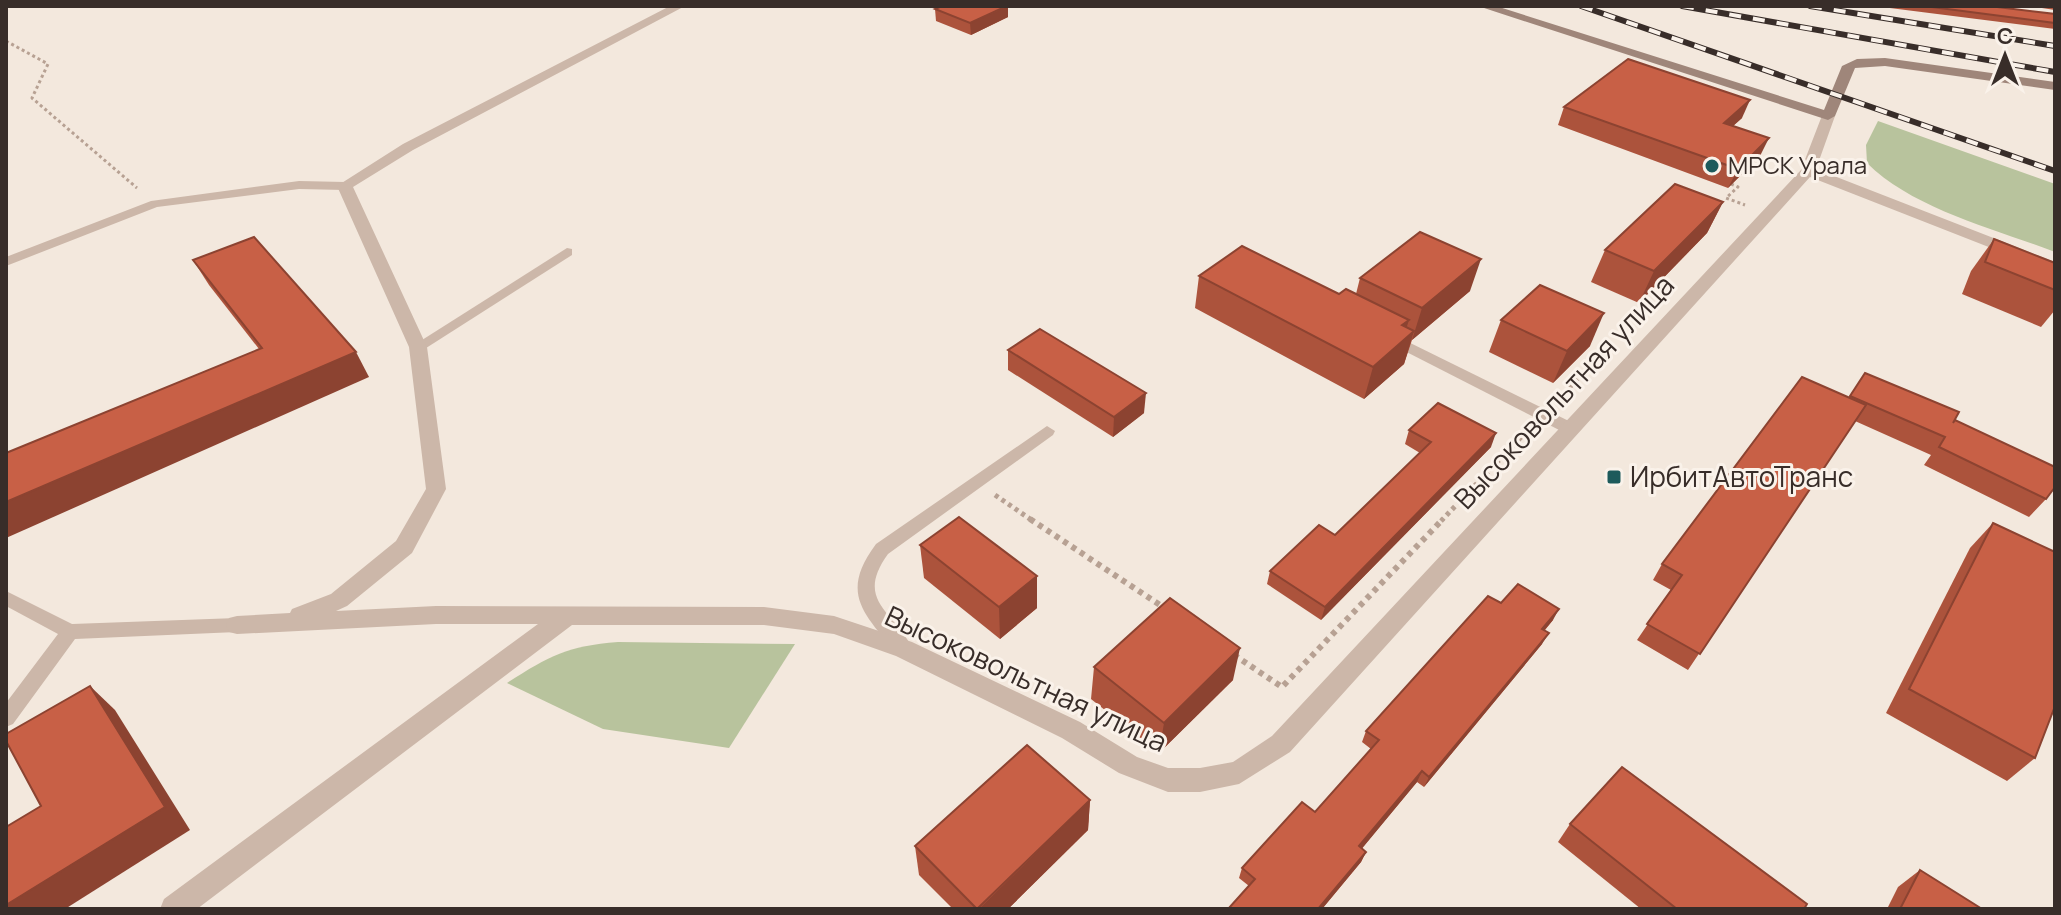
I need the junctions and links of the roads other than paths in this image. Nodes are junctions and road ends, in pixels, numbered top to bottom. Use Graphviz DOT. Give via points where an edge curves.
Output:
graph roads {
  1 [pos="679,6"];
  2 [pos="1484,6"];
  3 [pos="2055,86"];
  4 [pos="1828,116"];
  5 [pos="1808,171"];
  6 [pos="345,186"];
  7 [pos="567,252"];
  8 [pos="6,262"];
  9 [pos="2055,268"];
  10 [pos="1378,332"];
  11 [pos="418,347"];
  12 [pos="1571,429"];
  13 [pos="1047,431"];
  14 [pos="6,598"];
  15 [pos="568,615"];
  16 [pos="283,622"];
  17 [pos="237,625"];
  18 [pos="70,632"];
  19 [pos="904,649"];
  20 [pos="6,718"];
  21 [pos="200,899"];
  22 [pos="174,909"];
  1 -- 6 [label="street" via="408,147"];
  2 -- 4 [label="street"];
  3 -- 4 [label="street" via="1885,62 1857,63 1849,66"];
  4 -- 5 [label="street, Высоковольтная улица"];
  5 -- 9 [label="street"];
  5 -- 12 [label="street, Высоковольтная улица"];
  6 -- 8 [label="lane" via="299,185 155,204"];
  6 -- 11 [label="street"];
  7 -- 11 [label="lane"];
  10 -- 12 [label="lane"];
  11 -- 16 [label="street" via="436,489 404,547 339,600"];
  12 -- 19 [label="street, Высоковольтная улица" via="1281,744 1239,772 1168,780"];
  13 -- 19 [label="lane" via="882,549 867,567 864,590 873,610"];
  14 -- 18 [label="lane"];
  15 -- 16 [label="street, Высоковольтная улица"];
  15 -- 19 [label="street, Высоковольтная улица" via="764,616 834,625"];
  15 -- 21 [label="street"];
  16 -- 17 [label="street, Высоковольтная улица"];
  17 -- 18 [label="lane"];
  18 -- 20 [label="lane"];
  21 -- 22 [label="street"];
}
